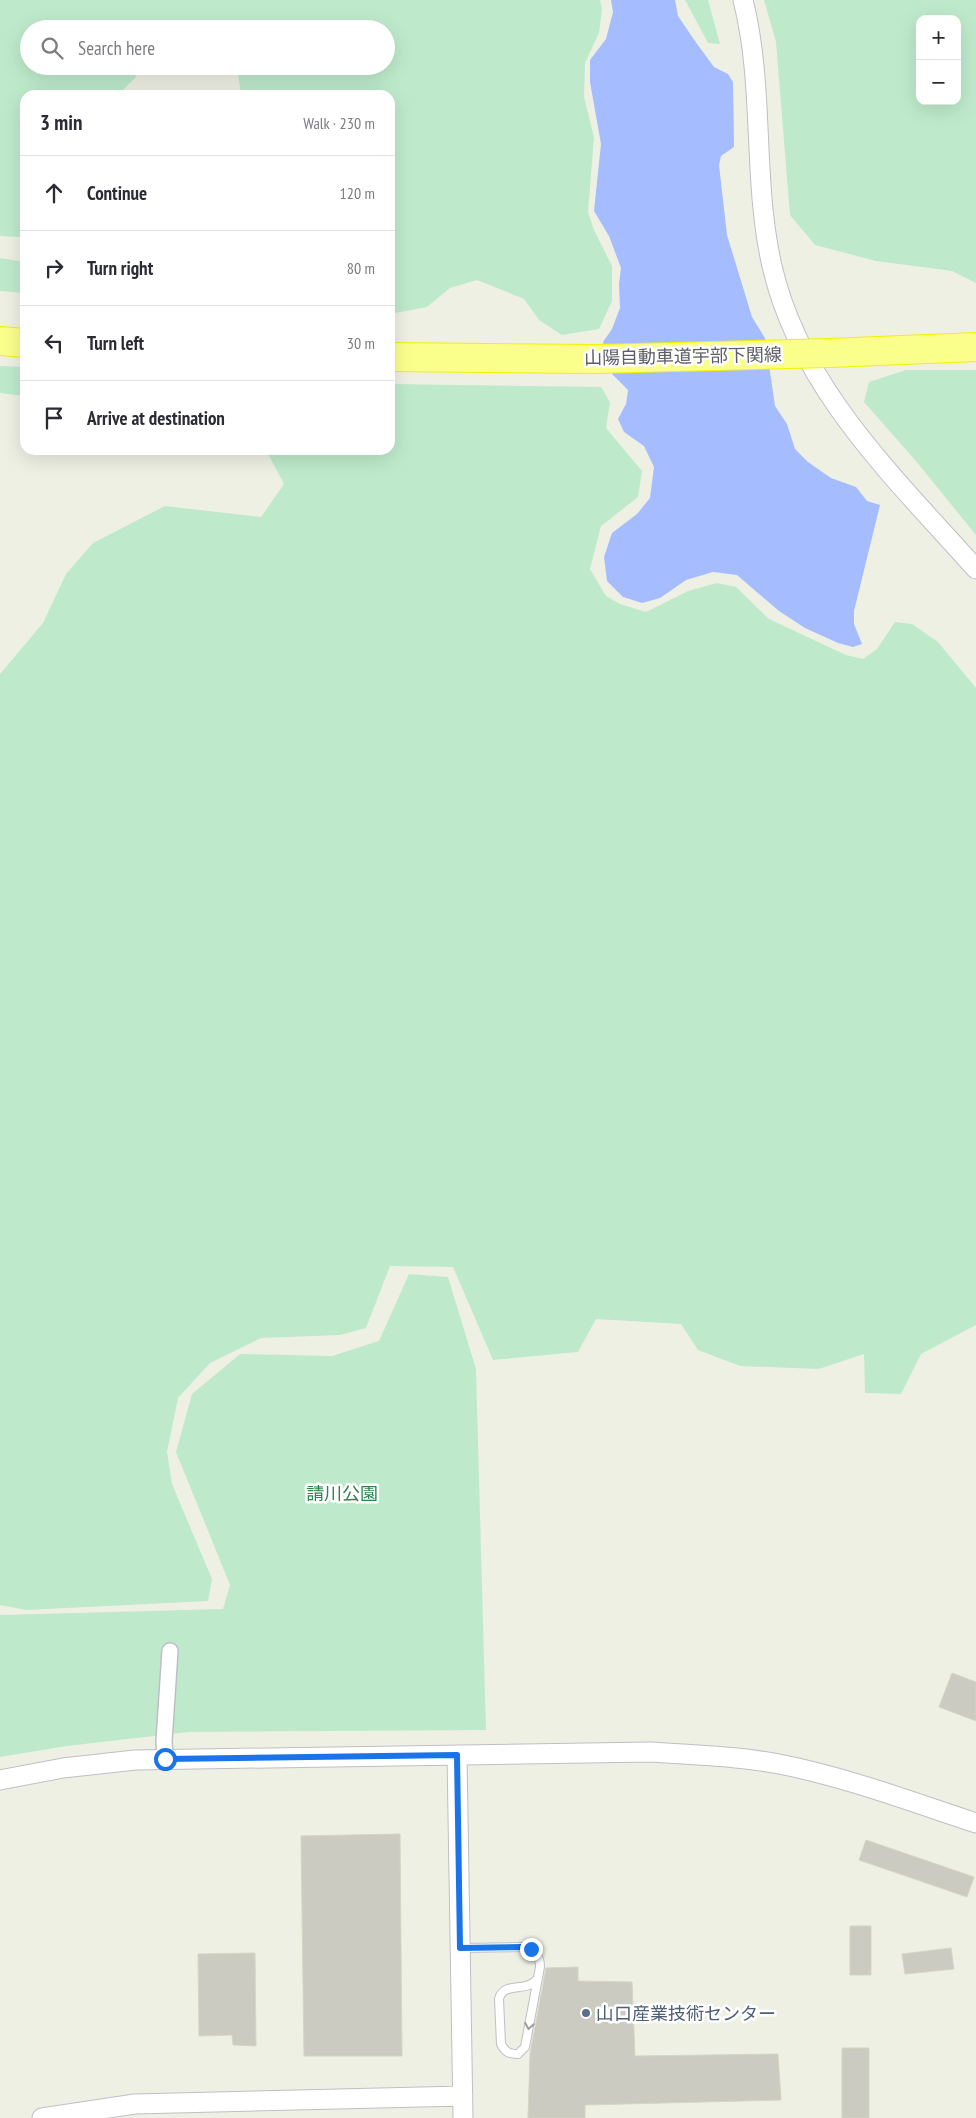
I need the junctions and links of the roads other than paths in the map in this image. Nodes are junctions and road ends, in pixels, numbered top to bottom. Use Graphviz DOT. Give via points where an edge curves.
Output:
graph roads {
  1 [pos="743,0"];
  2 [pos="0,341"];
  3 [pos="20,343"];
  4 [pos="976,348"];
  5 [pos="395,357"];
  6 [pos="976,569"];
  7 [pos="170,1651"];
  8 [pos="457,1755"];
  9 [pos="165,1759"];
  10 [pos="0,1780"];
  11 [pos="976,1823"];
  12 [pos="460,1948"];
  13 [pos="538,1978"];
  14 [pos="463,2096"];
  15 [pos="42,2118"];
  16 [pos="463,2118"];
  1 -- 6 [label="street" via="754,58 763,198 772,265 784,306 825,390 892,476"];
  2 -- 3 [label="highway"];
  4 -- 5 [label="highway, 山陽自動車道宇部下関線, bridge" via="596,359"];
  7 -- 9 [label="street"];
  8 -- 9 [label="street"];
  8 -- 11 [label="street" via="650,1752 780,1764 854,1783"];
  8 -- 12 [label="street"];
  9 -- 10 [label="street" via="63,1768"];
  12 -- 13 [label="lane" via="531,1949 540,1960"];
  12 -- 14 [label="street"];
  13 -- 13 [label="lane, one-way" via="525,2046 518,2054 510,2054 501,2044 501,1992 530,1986"];
  14 -- 15 [label="street" via="135,2104"];
  14 -- 16 [label="street"];
}
